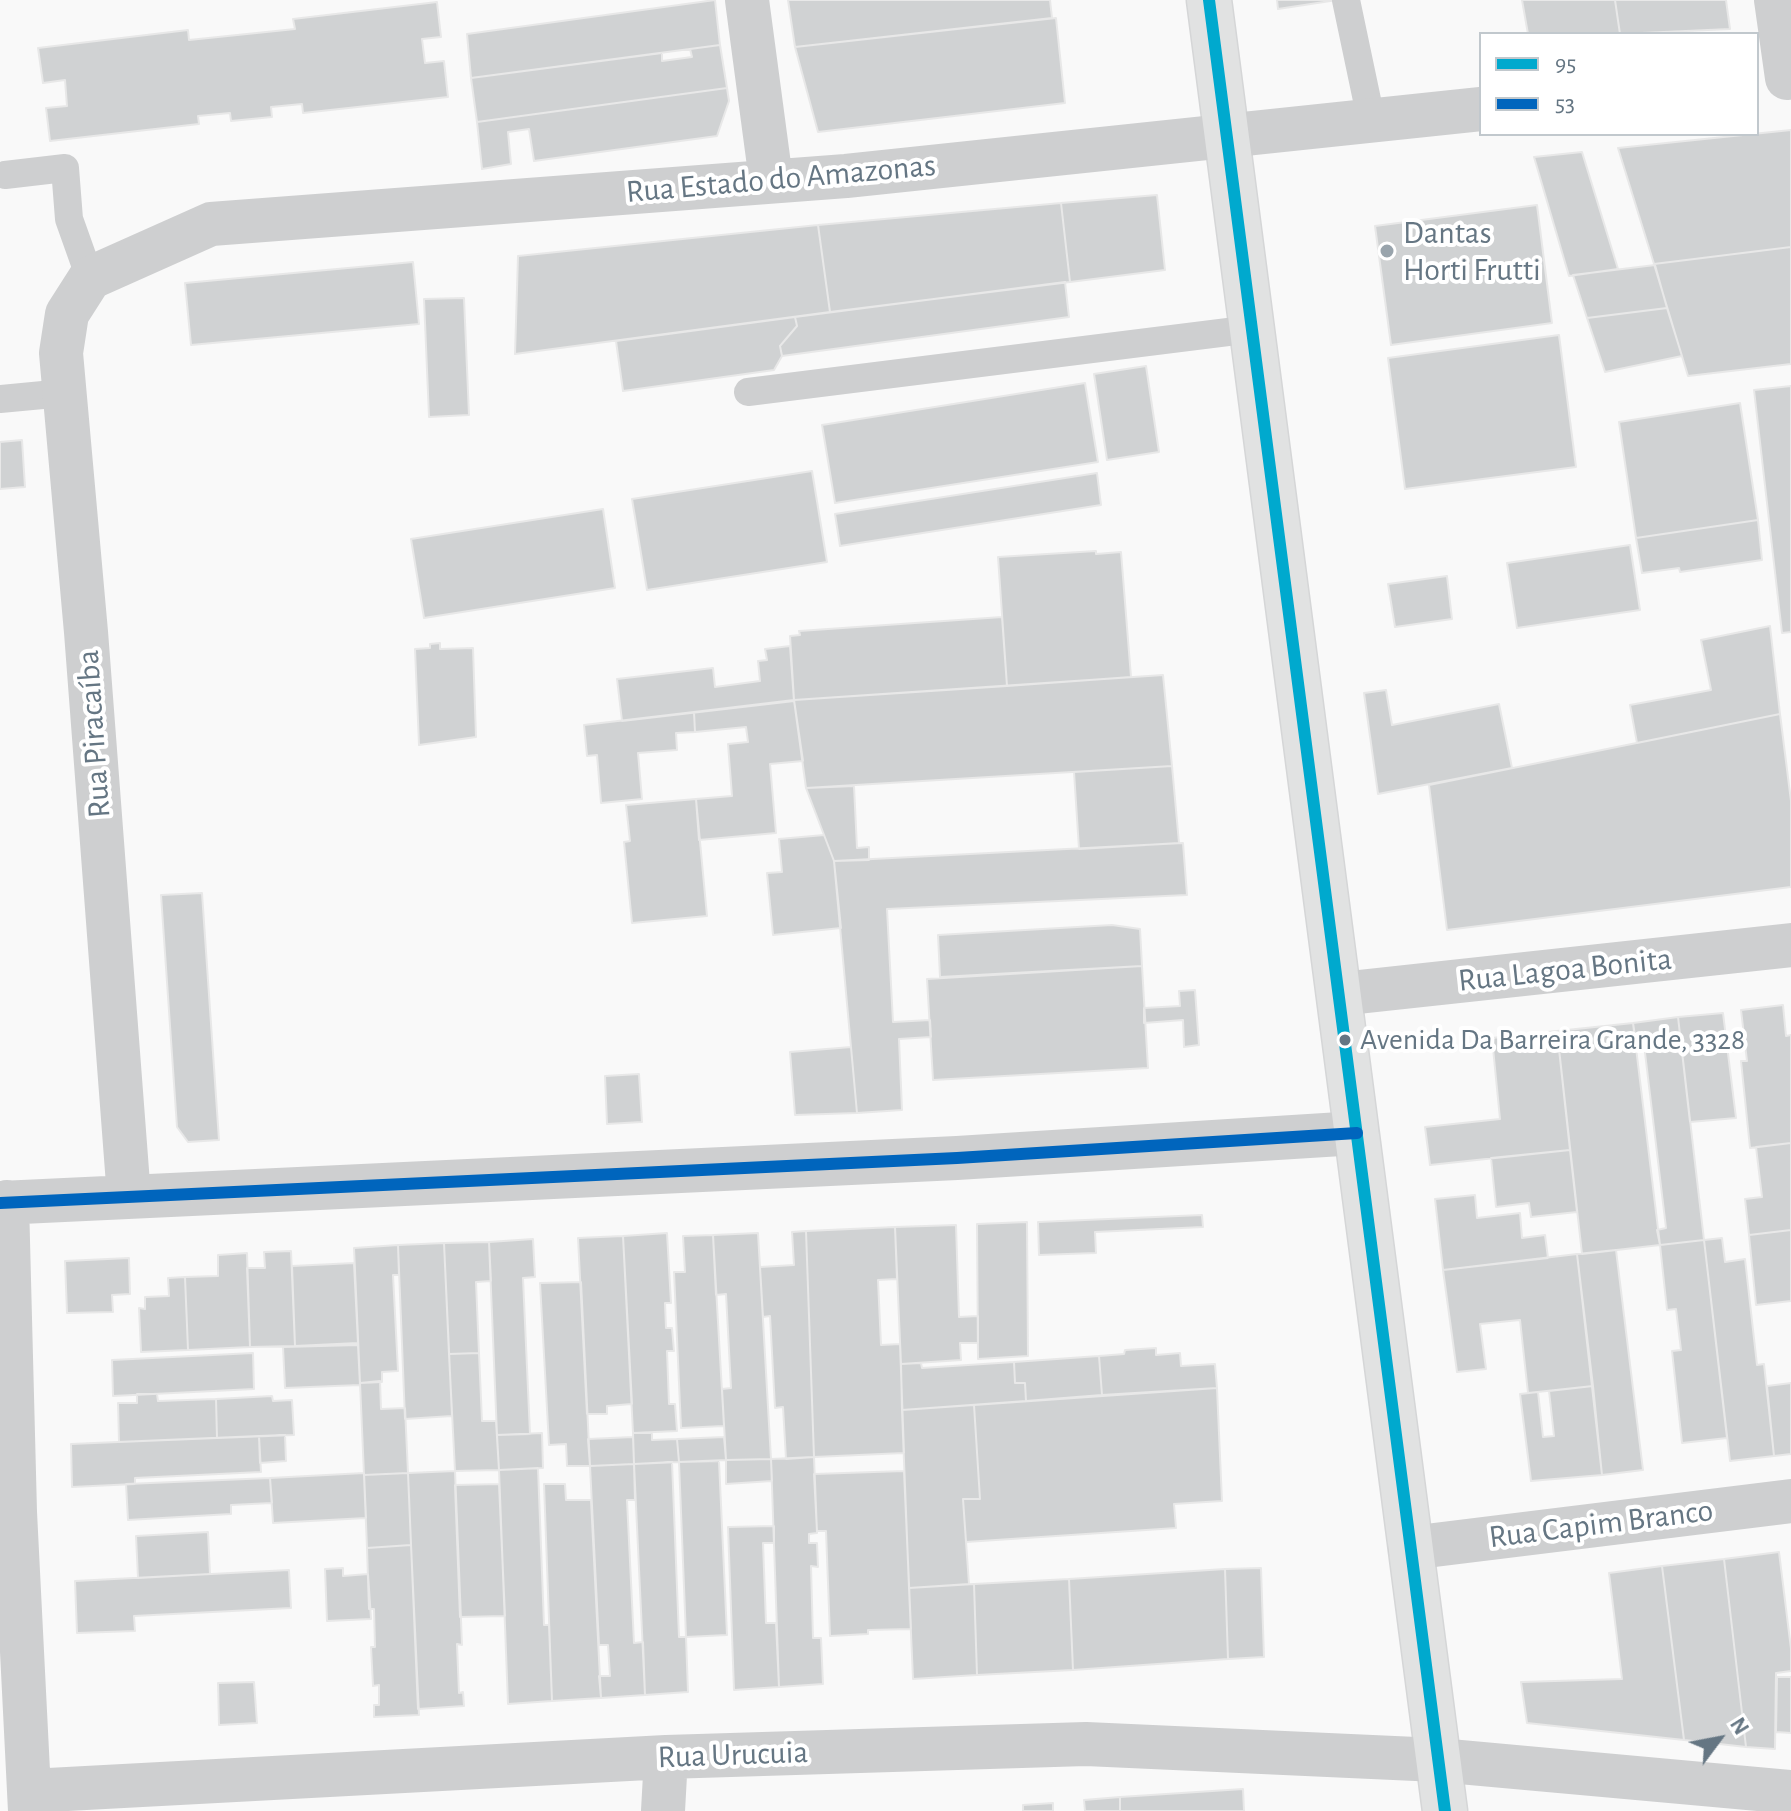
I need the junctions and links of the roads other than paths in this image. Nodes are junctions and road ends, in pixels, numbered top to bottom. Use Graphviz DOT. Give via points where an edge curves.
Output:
graph roads {
  1 [pos="747,0"];
  2 [pos="1209,0"];
  3 [pos="1346,0"];
  4 [pos="1776,0"];
  5 [pos="1778,79"];
  6 [pos="1479,109"];
  7 [pos="1371,119"];
  8 [pos="1227,136"];
  9 [pos="5,175"];
  10 [pos="771,180"];
  11 [pos="90,278"];
  12 [pos="1252,329"];
  13 [pos="748,392"];
  14 [pos="64,393"];
  15 [pos="0,399"];
  16 [pos="1791,945"];
  17 [pos="1340,994"];
  18 [pos="1357,1133"];
  19 [pos="129,1197"];
  20 [pos="3,1202"];
  21 [pos="1791,1501"];
  22 [pos="1410,1548"];
  23 [pos="666,1757"];
  24 [pos="1438,1760"];
  25 [pos="1791,1792"];
  26 [pos="30,1801"];
  27 [pos="663,1811"];
  28 [pos="1445,1811"];
  1 -- 10 [label="street"];
  2 -- 8 [label="main road"];
  3 -- 7 [label="lane"];
  4 -- 5 [label="street"];
  6 -- 7 [label="street, Rua Estado do Amazonas"];
  7 -- 8 [label="street, Rua Estado do Amazonas"];
  8 -- 10 [label="street, Rua Estado do Amazonas"];
  8 -- 12 [label="main road"];
  9 -- 11 [label="lane" via="65,168 69,219"];
  10 -- 11 [label="street, Rua Estado do Amazonas" via="211,224"];
  11 -- 14 [label="street, Rua Piracaíba" via="67,314 61,353"];
  12 -- 13 [label="lane"];
  12 -- 17 [label="main road"];
  14 -- 15 [label="lane"];
  14 -- 19 [label="street, Rua Piracaíba"];
  16 -- 17 [label="street, Rua Lagoa Bonita"];
  17 -- 18 [label="main road"];
  18 -- 19 [label="street" via="957,1158"];
  18 -- 22 [label="main road"];
  19 -- 20 [label="street"];
  20 -- 26 [label="street"];
  21 -- 22 [label="street, Rua Capim Branco"];
  22 -- 24 [label="main road"];
  23 -- 24 [label="street, Rua Urucuia" via="1086,1744"];
  23 -- 26 [label="street, Rua Urucuia"];
  23 -- 27 [label="street"];
  24 -- 25 [label="street, Rua Urucuia"];
  24 -- 28 [label="main road"];
}
